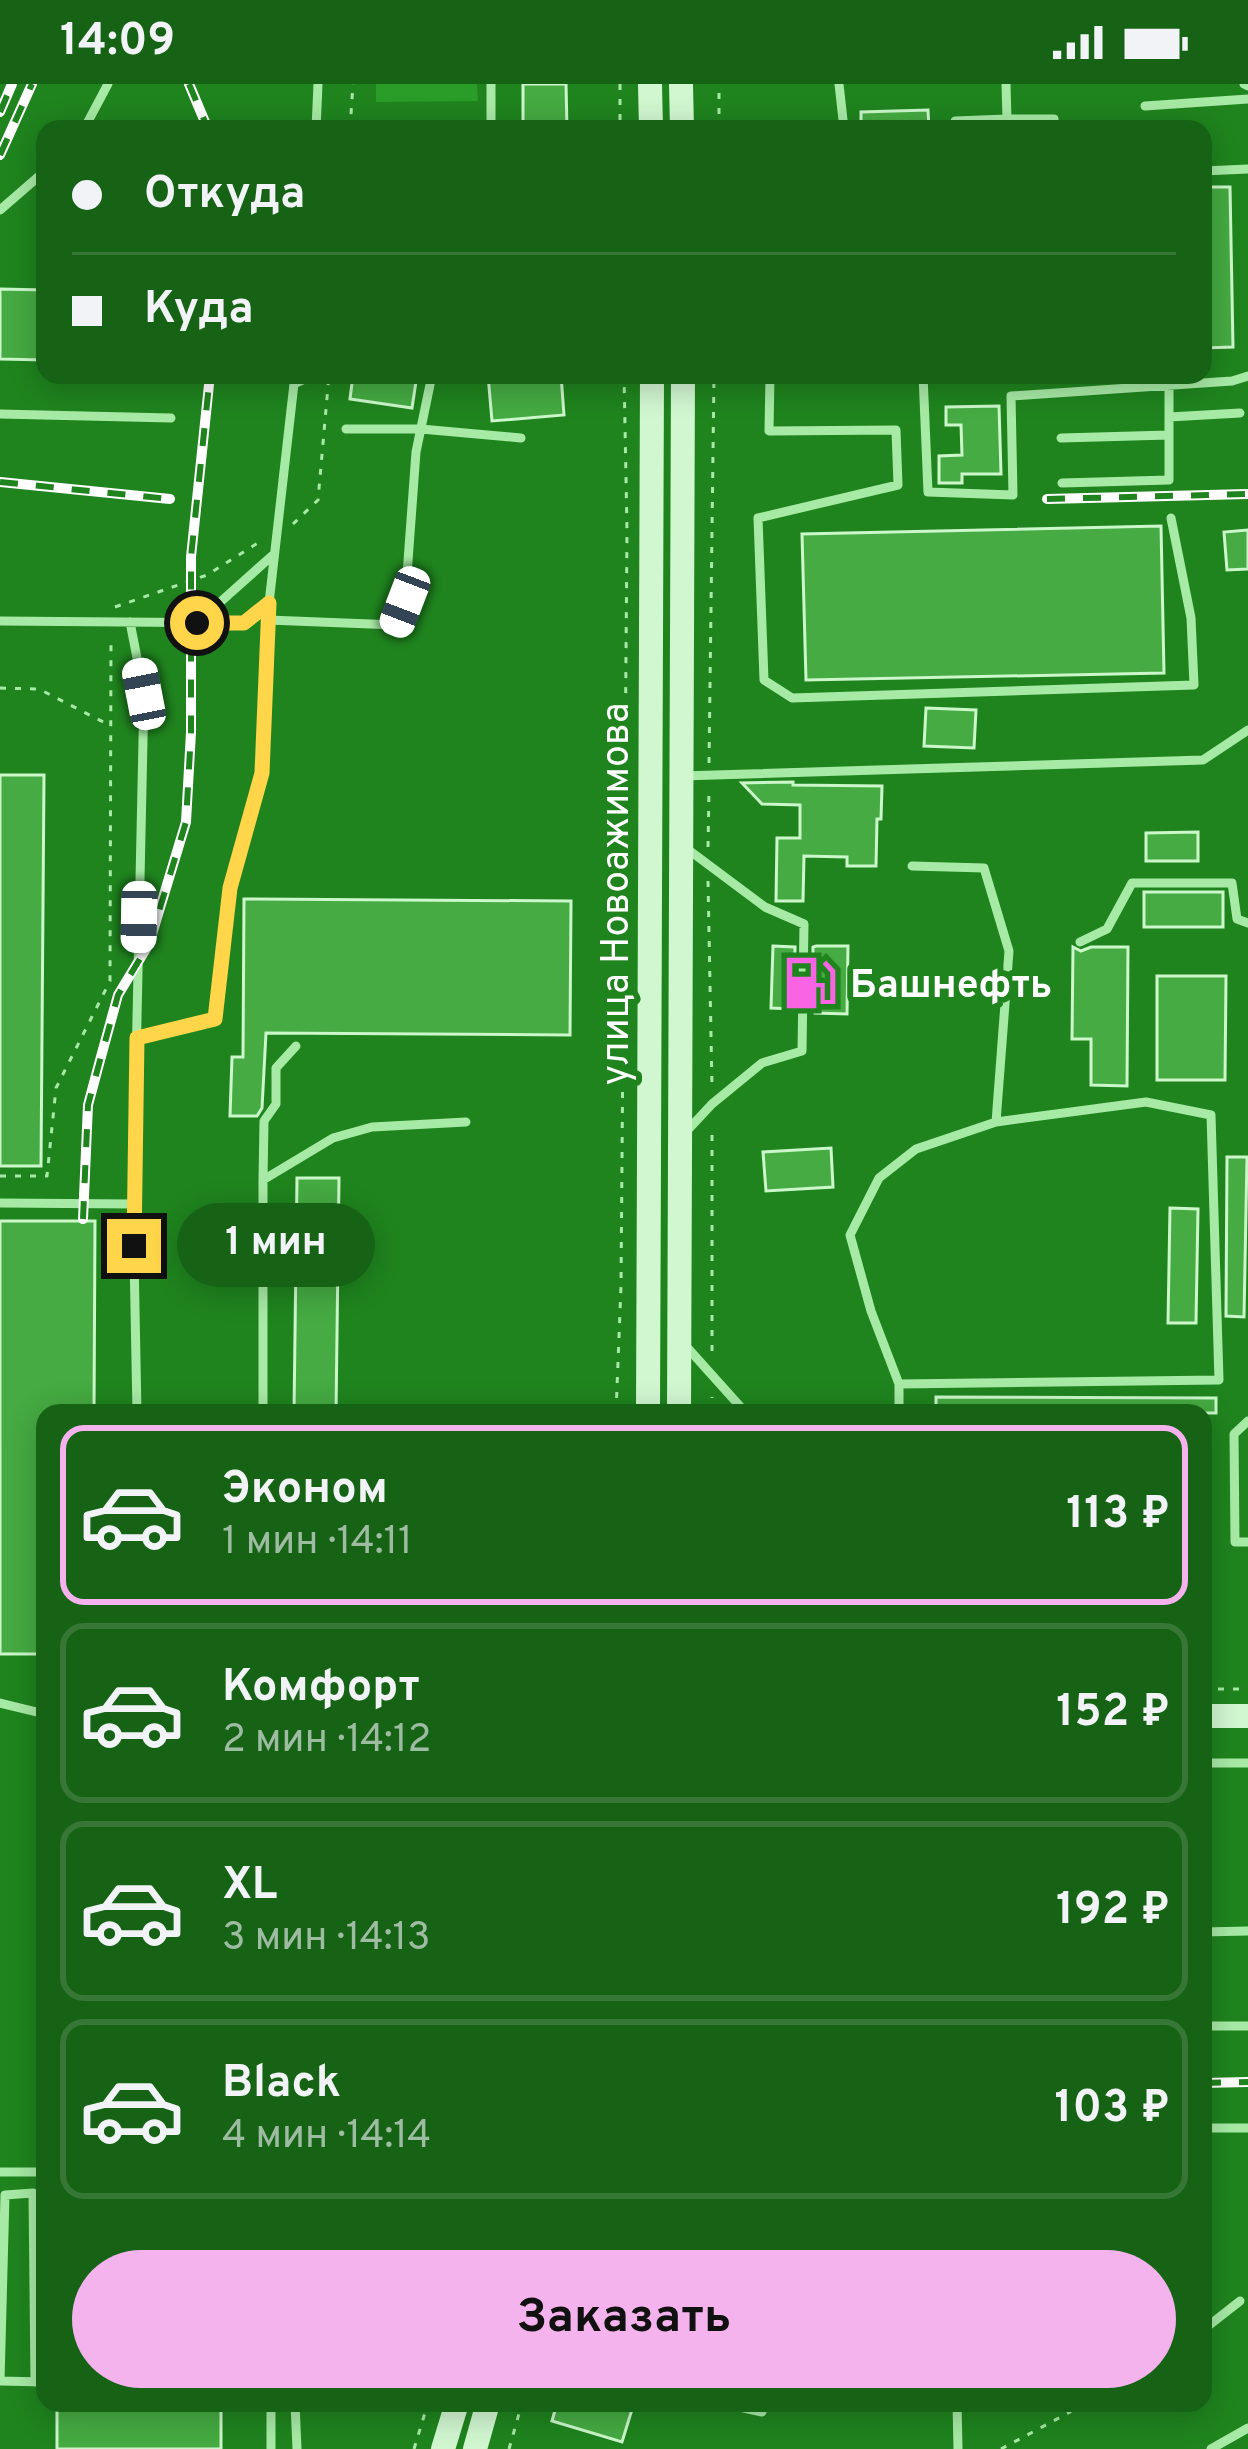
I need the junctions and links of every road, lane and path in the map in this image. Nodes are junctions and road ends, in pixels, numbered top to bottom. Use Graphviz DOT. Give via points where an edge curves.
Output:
graph roads {
  1 [pos="108,84"];
  2 [pos="318,84"];
  3 [pos="353,84"];
  4 [pos="491,84"];
  5 [pos="620,84"];
  6 [pos="650,84"];
  7 [pos="681,84"];
  8 [pos="719,84"];
  9 [pos="838,84"];
  10 [pos="1006,84"];
  11 [pos="1248,99"];
  12 [pos="1145,106"];
  13 [pos="1007,119"];
  14 [pos="89,120"];
  15 [pos="316,120"];
  16 [pos="351,120"];
  17 [pos="491,120"];
  18 [pos="620,120"];
  19 [pos="650,120"];
  20 [pos="682,120"];
  21 [pos="719,120"];
  22 [pos="843,120"];
  23 [pos="981,120"];
  24 [pos="1054,120"];
  25 [pos="1248,169"];
  26 [pos="1212,171"];
  27 [pos="36,179"];
  28 [pos="0,210"];
  29 [pos="1248,376"];
  30 [pos="1212,383"];
  31 [pos="294,384"];
  32 [pos="430,384"];
  33 [pos="624,384"];
  34 [pos="652,384"];
  35 [pos="683,384"];
  36 [pos="714,384"];
  37 [pos="770,384"];
  38 [pos="923,384"];
  39 [pos="1194,384"];
  40 [pos="1169,386"];
  41 [pos="1240,413"];
  42 [pos="0,414"];
  43 [pos="171,418"];
  44 [pos="1169,418"];
  45 [pos="346,429"];
  46 [pos="421,429"];
  47 [pos="1169,435"];
  48 [pos="1061,438"];
  49 [pos="521,439"];
  50 [pos="1062,483"];
  51 [pos="1171,518"];
  52 [pos="274,554"];
  53 [pos="269,603"];
  54 [pos="268,620"];
  55 [pos="0,621"];
  56 [pos="130,622"];
  57 [pos="197,623"];
  58 [pos="0,688"];
  59 [pos="111,726"];
  60 [pos="1248,730"];
  61 [pos="709,775"];
  62 [pos="682,776"];
  63 [pos="681,844"];
  64 [pos="708,866"];
  65 [pos="912,866"];
  66 [pos="1248,923"];
  67 [pos="1080,942"];
  68 [pos="137,1038"];
  69 [pos="296,1046"];
  70 [pos="712,1104"];
  71 [pos="466,1121"];
  72 [pos="995,1121"];
  73 [pos="680,1138"];
  74 [pos="0,1175"];
  75 [pos="46,1176"];
  76 [pos="262,1180"];
  77 [pos="0,1203"];
  78 [pos="133,1204"];
  79 [pos="680,1338"];
  80 [pos="712,1378"];
  81 [pos="899,1384"];
  82 [pos="137,1404"];
  83 [pos="263,1404"];
  84 [pos="616,1404"];
  85 [pos="648,1404"];
  86 [pos="679,1404"];
  87 [pos="712,1404"];
  88 [pos="737,1404"];
  89 [pos="899,1404"];
  90 [pos="1248,1421"];
  91 [pos="1248,1542"];
  92 [pos="1212,1689"];
  93 [pos="1248,1689"];
  94 [pos="0,1703"];
  95 [pos="36,1712"];
  96 [pos="1212,1716"];
  97 [pos="1248,1716"];
  98 [pos="1212,1763"];
  99 [pos="1248,1763"];
  100 [pos="1248,1930"];
  101 [pos="1212,1932"];
  102 [pos="1212,2026"];
  103 [pos="1248,2026"];
  104 [pos="1212,2128"];
  105 [pos="1248,2128"];
  106 [pos="0,2172"];
  107 [pos="36,2172"];
  108 [pos="36,2274"];
  109 [pos="1240,2301"];
  110 [pos="1212,2323"];
  111 [pos="36,2382"];
  112 [pos="271,2412"];
  113 [pos="296,2412"];
  114 [pos="425,2412"];
  115 [pos="454,2412"];
  116 [pos="485,2412"];
  117 [pos="519,2412"];
  118 [pos="957,2412"];
  119 [pos="1070,2412"];
  120 [pos="1248,2428"];
  121 [pos="272,2449"];
  122 [pos="298,2449"];
  123 [pos="414,2449"];
  124 [pos="443,2449"];
  125 [pos="475,2449"];
  126 [pos="509,2449"];
  127 [pos="958,2449"];
  128 [pos="1001,2449"];
  129 [pos="1210,2449"];
  1 -- 14 [label="lane"];
  2 -- 15 [label="lane"];
  3 -- 16 [label="path"];
  4 -- 17 [label="lane"];
  5 -- 18 [label="path"];
  6 -- 19 [label="main road"];
  7 -- 20 [label="main road"];
  8 -- 21 [label="path"];
  9 -- 22 [label="lane"];
  10 -- 13 [label="lane"];
  11 -- 12 [label="lane"];
  13 -- 23 [label="lane"];
  13 -- 24 [label="lane"];
  25 -- 26 [label="lane"];
  27 -- 28 [label="lane"];
  29 -- 30 [label="lane"];
  31 -- 52 [label="lane"];
  32 -- 46 [label="lane"];
  33 -- 84 [label="path"];
  34 -- 85 [label="main road, улица Новоажимова"];
  35 -- 62 [label="main road, улица Новоажимова"];
  36 -- 61 [label="path"];
  37 -- 51 [label="lane" via="770,431 896,430 898,485 758,518 764,680 792,698 1194,685 1191,618"];
  38 -- 40 [label="lane" via="928,492 1012,495 1011,396"];
  39 -- 40 [label="lane"];
  40 -- 44 [label="lane"];
  41 -- 44 [label="lane"];
  42 -- 43 [label="lane"];
  44 -- 47 [label="lane"];
  45 -- 46 [label="lane"];
  46 -- 49 [label="lane"];
  46 -- 54 [label="lane" via="396,626"];
  47 -- 48 [label="lane"];
  47 -- 50 [label="lane" via="1169,480"];
  52 -- 53 [label="lane"];
  52 -- 57 [label="lane"];
  53 -- 54 [label="lane"];
  53 -- 57 [label="lane" via="244,623"];
  54 -- 68 [label="lane" via="262,773 230,888 215,1019"];
  55 -- 56 [label="lane"];
  56 -- 57 [label="lane"];
  56 -- 68 [label="lane" via="144,694"];
  58 -- 59 [label="path" via="39,688"];
  60 -- 61 [label="lane" via="1203,760"];
  61 -- 62 [label="lane"];
  61 -- 64 [label="path"];
  62 -- 63 [label="main road, улица Новоажимова"];
  63 -- 64 [label="lane"];
  63 -- 73 [label="main road, улица Новоажимова"];
  64 -- 70 [label="path"];
  64 -- 70 [label="lane" via="804,924 802,1051 762,1064"];
  65 -- 72 [label="lane" via="984,868 1009,951"];
  66 -- 67 [label="lane" via="1237,919 1232,884 1132,883 1107,929"];
  68 -- 78 [label="lane"];
  69 -- 76 [label="lane" via="276,1068"];
  70 -- 73 [label="lane"];
  70 -- 80 [label="path"];
  71 -- 76 [label="lane" via="333,1138"];
  72 -- 81 [label="lane" via="916,1148 879,1178 850,1235"];
  72 -- 81 [label="lane" via="1146,1102 1211,1115 1219,1380"];
  73 -- 79 [label="main road, улица Новоажимова"];
  74 -- 75 [label="path"];
  76 -- 83 [label="lane"];
  77 -- 78 [label="lane"];
  78 -- 82 [label="lane"];
  79 -- 80 [label="lane"];
  79 -- 86 [label="main road, улица Новоажимова"];
  80 -- 87 [label="path"];
  80 -- 88 [label="lane"];
  81 -- 89 [label="lane"];
  90 -- 91 [label="lane" via="1234,1434 1235,1542"];
  92 -- 93 [label="path"];
  94 -- 95 [label="lane"];
  96 -- 97 [label="main road"];
  98 -- 99 [label="lane"];
  100 -- 101 [label="lane"];
  102 -- 103 [label="lane"];
  104 -- 105 [label="lane"];
  106 -- 107 [label="lane"];
  108 -- 111 [label="lane" via="33,2193 5,2194 0,2381"];
  109 -- 110 [label="lane"];
  112 -- 121 [label="lane"];
  113 -- 122 [label="lane"];
  114 -- 123 [label="path"];
  115 -- 124 [label="main road"];
  116 -- 125 [label="main road"];
  117 -- 126 [label="path"];
  118 -- 127 [label="lane"];
  119 -- 128 [label="path"];
  120 -- 129 [label="lane"];
}
